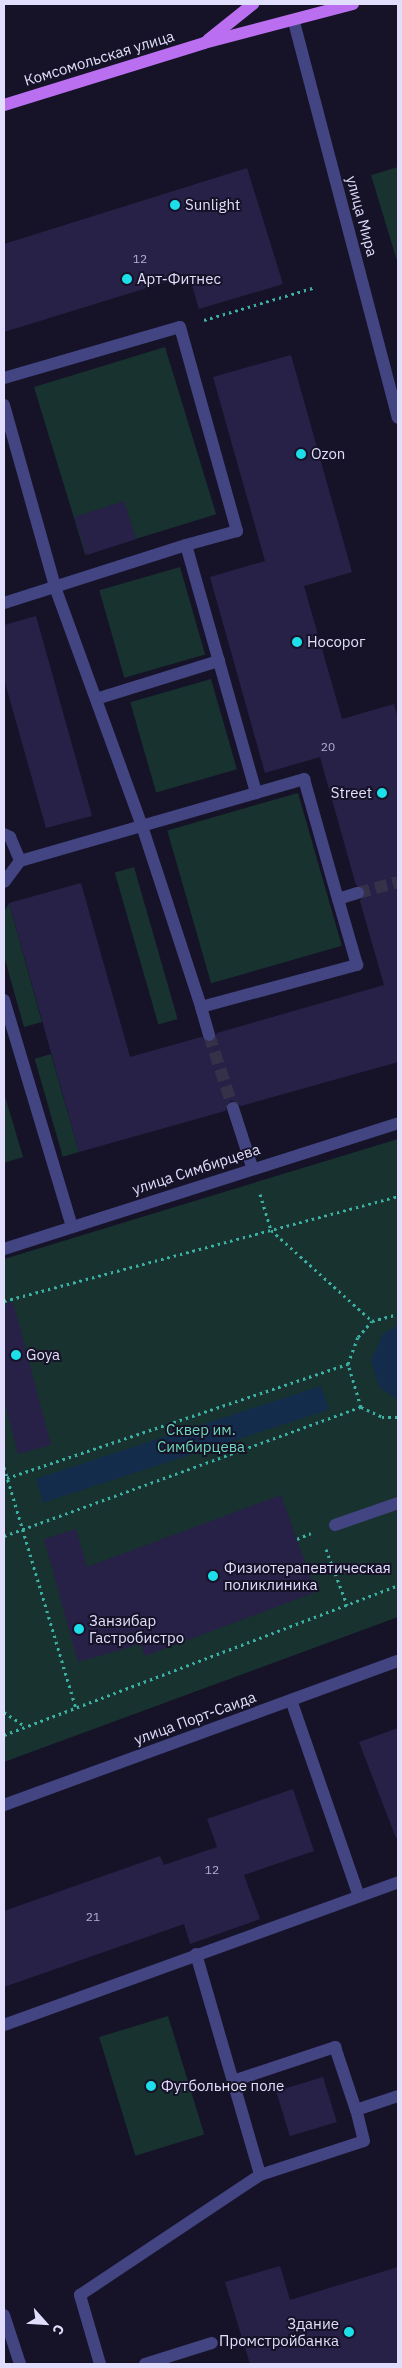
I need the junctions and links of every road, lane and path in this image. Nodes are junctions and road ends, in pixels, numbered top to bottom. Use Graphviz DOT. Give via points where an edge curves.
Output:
graph roads {
  1 [pos="253,4"];
  2 [pos="353,4"];
  3 [pos="294,22"];
  4 [pos="204,43"];
  5 [pos="4,105"];
  6 [pos="312,288"];
  7 [pos="180,327"];
  8 [pos="4,378"];
  9 [pos="4,405"];
  10 [pos="398,418"];
  11 [pos="186,545"];
  12 [pos="55,587"];
  13 [pos="4,603"];
  14 [pos="219,660"];
  15 [pos="96,699"];
  16 [pos="256,793"];
  17 [pos="142,826"];
  18 [pos="4,834"];
  19 [pos="20,861"];
  20 [pos="4,882"];
  21 [pos="358,893"];
  22 [pos="338,899"];
  23 [pos="4,1000"];
  24 [pos="201,1007"];
  25 [pos="210,1035"];
  26 [pos="233,1108"];
  27 [pos="398,1123"];
  28 [pos="252,1167"];
  29 [pos="398,1196"];
  30 [pos="72,1227"];
  31 [pos="271,1230"];
  32 [pos="4,1249"];
  33 [pos="4,1300"];
  34 [pos="398,1314"];
  35 [pos="372,1321"];
  36 [pos="348,1364"];
  37 [pos="360,1407"];
  38 [pos="398,1417"];
  39 [pos="4,1467"];
  40 [pos="8,1480"];
  41 [pos="4,1483"];
  42 [pos="398,1502"];
  43 [pos="334,1524"];
  44 [pos="21,1531"];
  45 [pos="319,1531"];
  46 [pos="4,1536"];
  47 [pos="296,1539"];
  48 [pos="323,1540"];
  49 [pos="398,1585"];
  50 [pos="347,1605"];
  51 [pos="398,1661"];
  52 [pos="291,1700"];
  53 [pos="76,1708"];
  54 [pos="4,1712"];
  55 [pos="25,1726"];
  56 [pos="4,1734"];
  57 [pos="4,1805"];
  58 [pos="398,1882"];
  59 [pos="358,1894"];
  60 [pos="196,1954"];
  61 [pos="4,2025"];
  62 [pos="233,2081"];
  63 [pos="398,2096"];
  64 [pos="356,2110"];
  65 [pos="260,2175"];
  66 [pos="4,2314"];
  67 [pos="212,2343"];
  68 [pos="20,2364"];
  69 [pos="100,2364"];
  70 [pos="145,2364"];
  1 -- 4 [label="main road, Комсомольская улица"];
  2 -- 3 [label="main road, Комсомольская улица"];
  3 -- 4 [label="main road, Комсомольская улица"];
  3 -- 10 [label="street, улица Мира"];
  4 -- 5 [label="main road, Комсомольская улица"];
  6 -- 7 [label="path"];
  7 -- 8 [label="street"];
  7 -- 11 [label="street" via="237,531"];
  9 -- 12 [label="street"];
  11 -- 12 [label="street"];
  11 -- 14 [label="street"];
  12 -- 13 [label="street"];
  12 -- 15 [label="street"];
  14 -- 15 [label="street"];
  14 -- 16 [label="street"];
  15 -- 17 [label="street"];
  16 -- 17 [label="street"];
  16 -- 22 [label="street" via="304,779"];
  17 -- 19 [label="street"];
  17 -- 24 [label="street"];
  18 -- 19 [label="street" via="10,837"];
  19 -- 20 [label="street"];
  21 -- 22 [label="street"];
  22 -- 24 [label="street" via="357,964"];
  23 -- 30 [label="street"];
  24 -- 25 [label="street"];
  26 -- 28 [label="street"];
  27 -- 28 [label="street, улица Симбирцева"];
  28 -- 30 [label="street, улица Симбирцева"];
  28 -- 31 [label="path"];
  29 -- 31 [label="path"];
  30 -- 32 [label="street, улица Симбирцева"];
  31 -- 33 [label="path"];
  31 -- 35 [label="path"];
  34 -- 35 [label="path"];
  35 -- 36 [label="path" via="358,1337"];
  36 -- 37 [label="path"];
  36 -- 40 [label="path"];
  37 -- 38 [label="path" via="382,1417"];
  37 -- 44 [label="path"];
  39 -- 40 [label="path"];
  40 -- 41 [label="path"];
  40 -- 44 [label="path"];
  42 -- 43 [label="street"];
  44 -- 46 [label="path"];
  44 -- 53 [label="path"];
  45 -- 47 [label="path"];
  48 -- 50 [label="path"];
  49 -- 50 [label="path"];
  50 -- 53 [label="path"];
  51 -- 52 [label="street, улица Порт-Саида"];
  52 -- 57 [label="street, улица Порт-Саида"];
  52 -- 59 [label="street"];
  53 -- 55 [label="path"];
  54 -- 55 [label="path"];
  55 -- 56 [label="path"];
  58 -- 59 [label="street"];
  59 -- 60 [label="street"];
  60 -- 61 [label="street"];
  60 -- 62 [label="street"];
  62 -- 64 [label="street" via="335,2047"];
  62 -- 65 [label="street"];
  63 -- 64 [label="street"];
  64 -- 65 [label="street" via="364,2141"];
  65 -- 69 [label="street" via="80,2295"];
  66 -- 68 [label="street"];
  67 -- 70 [label="street"];
}
